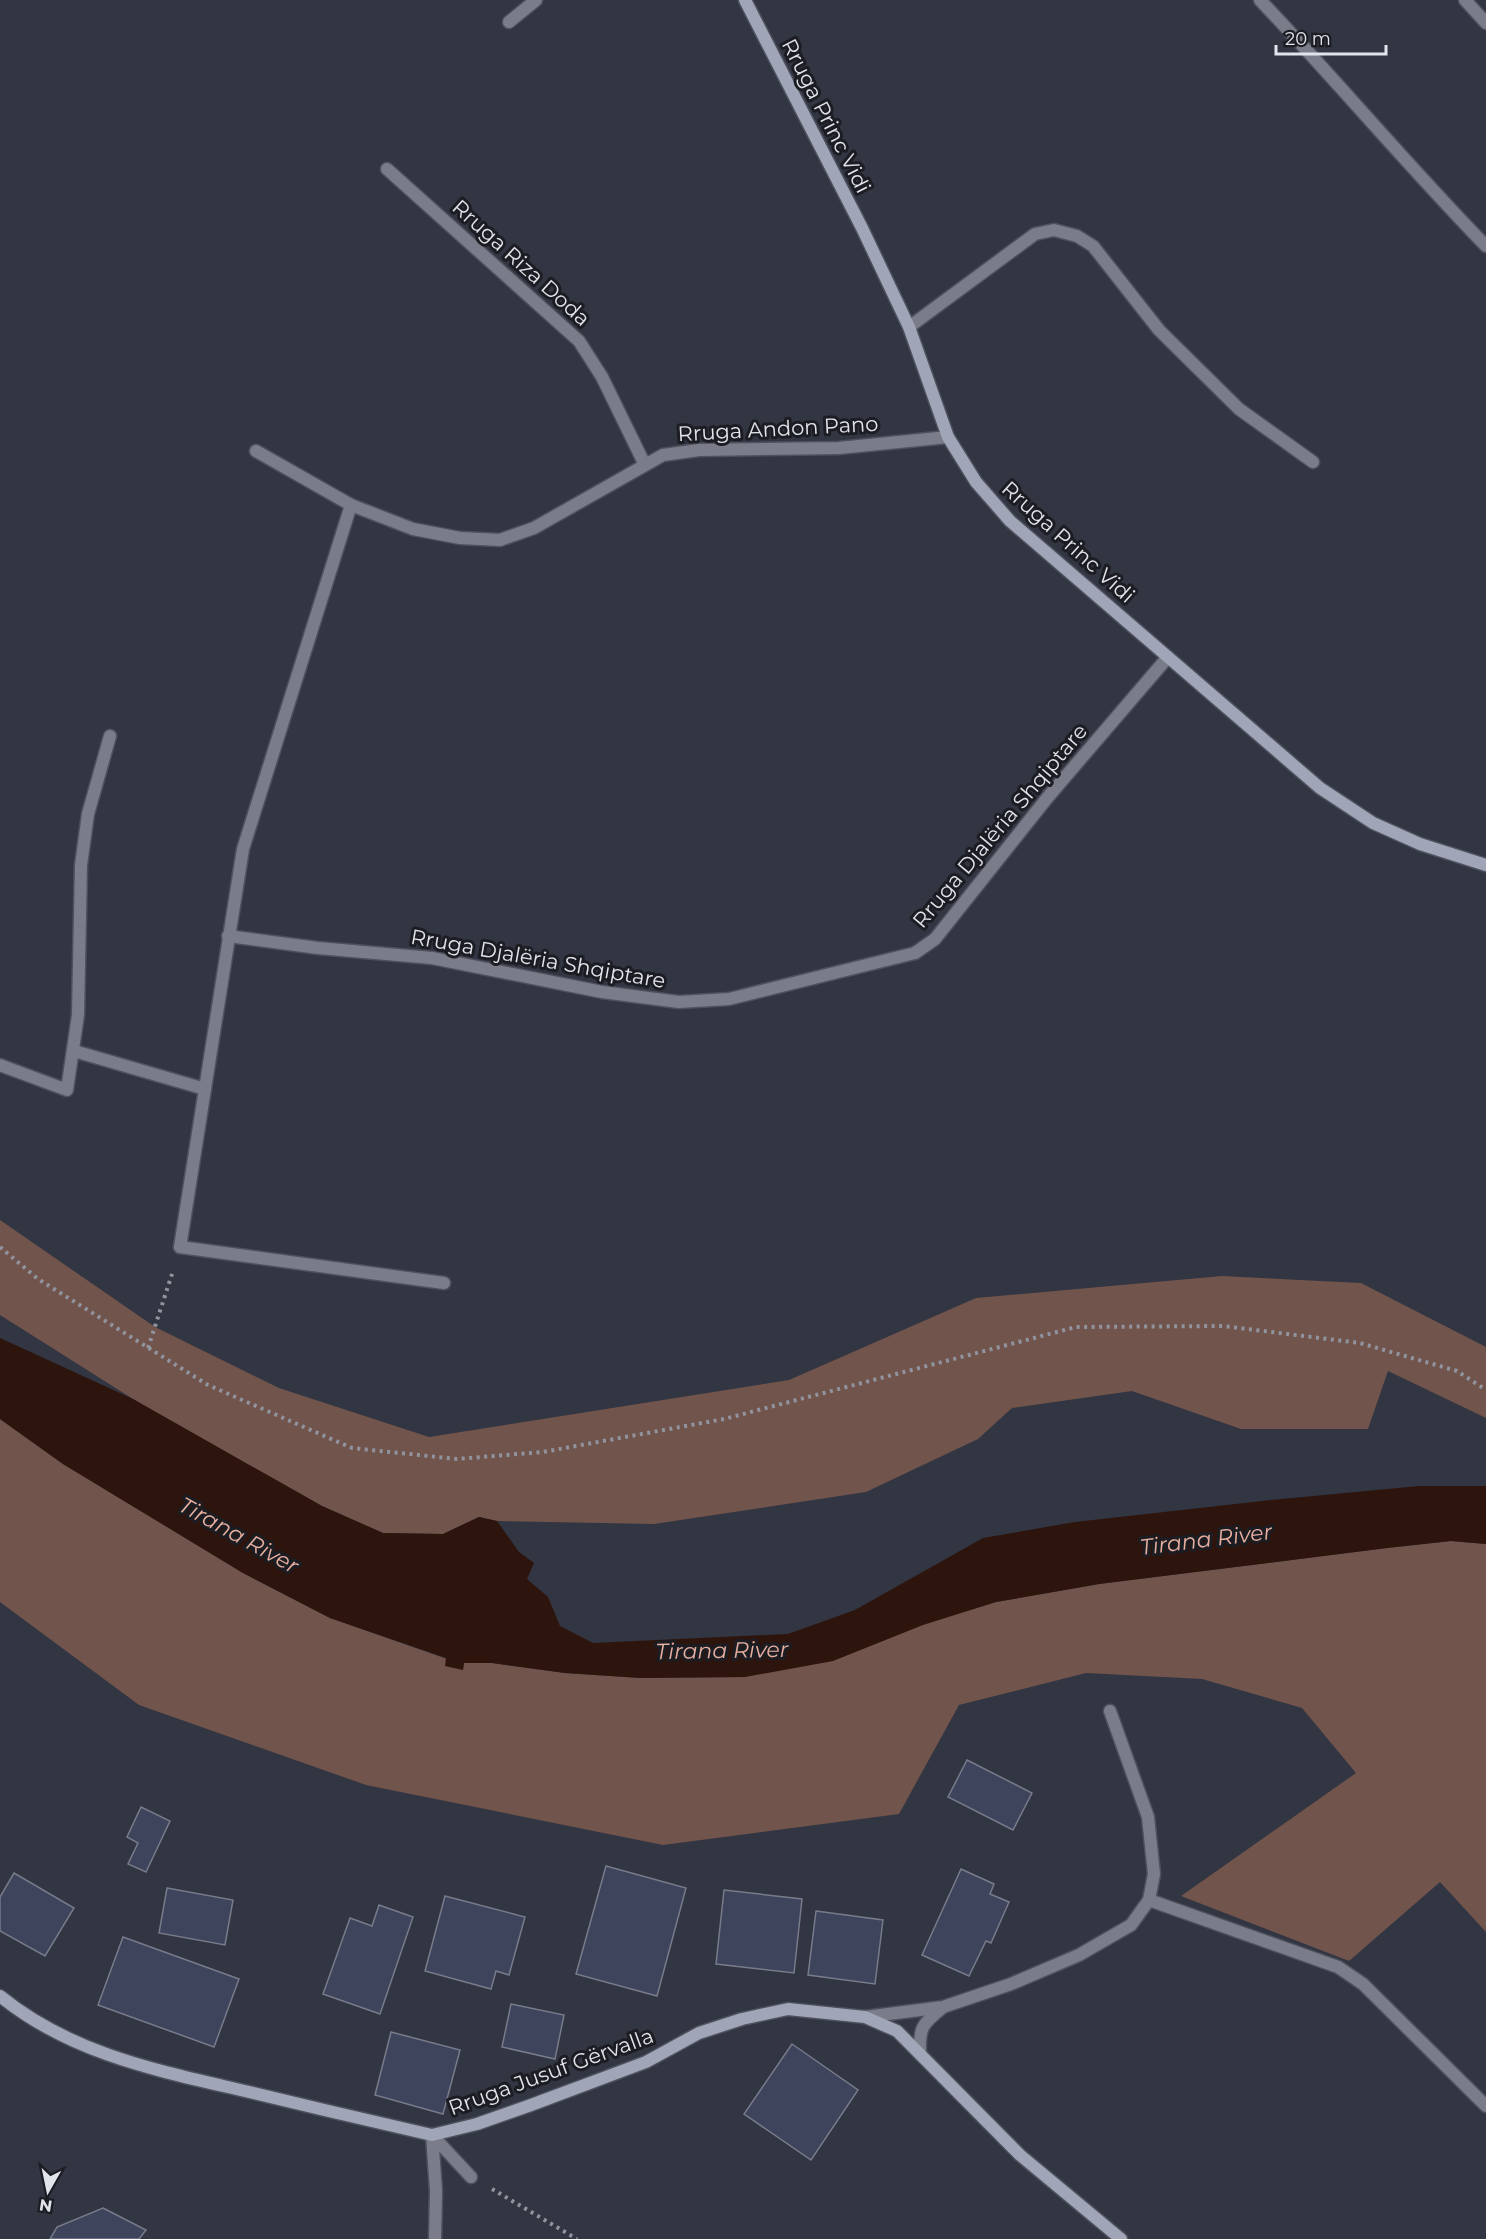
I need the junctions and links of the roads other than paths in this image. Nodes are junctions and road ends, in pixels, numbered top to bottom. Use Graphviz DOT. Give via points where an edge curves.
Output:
graph roads {
  1 [pos="536,0"];
  2 [pos="745,0"];
  3 [pos="1260,0"];
  4 [pos="1465,0"];
  5 [pos="509,22"];
  6 [pos="1486,23"];
  7 [pos="387,168"];
  8 [pos="1486,246"];
  9 [pos="909,327"];
  10 [pos="948,437"];
  11 [pos="256,451"];
  12 [pos="1313,462"];
  13 [pos="644,463"];
  14 [pos="351,505"];
  15 [pos="1168,657"];
  16 [pos="110,736"];
  17 [pos="1486,865"];
  18 [pos="228,936"];
  19 [pos="74,1051"];
  20 [pos="0,1065"];
  21 [pos="205,1089"];
  22 [pos="444,1283"];
  23 [pos="1110,1711"];
  24 [pos="1149,1900"];
  25 [pos="0,1996"];
  26 [pos="943,2007"];
  27 [pos="865,2017"];
  28 [pos="920,2053"];
  29 [pos="1486,2106"];
  30 [pos="432,2135"];
  31 [pos="471,2177"];
  32 [pos="435,2239"];
  33 [pos="1121,2239"];
  1 -- 5 [label="street"];
  2 -- 9 [label="street, Rruga Princ Vidi"];
  3 -- 8 [label="street" via="1332,76 1412,170"];
  4 -- 6 [label="street"];
  7 -- 13 [label="street, Rruga Riza Doda" via="579,341 602,377"];
  9 -- 10 [label="street, Rruga Princ Vidi"];
  9 -- 12 [label="street" via="1035,234 1054,230 1077,236 1093,246 1159,330 1239,409"];
  10 -- 13 [label="street, Rruga Andon Pano" via="839,448 699,450 663,454"];
  10 -- 15 [label="street, Rruga Princ Vidi" via="976,482 1010,521"];
  11 -- 14 [label="street, Rruga Andon Pano"];
  13 -- 14 [label="street, Rruga Andon Pano" via="534,528 500,540 460,538 413,529"];
  14 -- 18 [label="street" via="255,805"];
  15 -- 17 [label="street, Rruga Princ Vidi" via="1320,788 1373,823 1420,844"];
  15 -- 18 [label="street, Rruga Djalëria Shqiptare" via="1048,797 935,939 915,953 729,999 679,1002 602,992 432,957"];
  16 -- 19 [label="street" via="88,814 81,865"];
  18 -- 21 [label="street"];
  19 -- 20 [label="street" via="66,1090"];
  19 -- 21 [label="street"];
  21 -- 22 [label="street" via="180,1247"];
  23 -- 24 [label="street" via="1148,1816 1154,1874"];
  24 -- 26 [label="street" via="1131,1925 1079,1955"];
  24 -- 29 [label="street" via="1338,1967 1363,1984"];
  25 -- 30 [label="street, Rruga Jusuf Gërvalla" via="49,2029 94,2051"];
  26 -- 27 [label="street"];
  26 -- 28 [label="street" via="919,2033"];
  27 -- 28 [label="street, Rruga Jusuf Gërvalla" via="897,2031"];
  27 -- 30 [label="street, Rruga Jusuf Gërvalla" via="788,2009 742,2019 699,2033 646,2062 477,2124"];
  28 -- 33 [label="street, Rruga Jusuf Gërvalla" via="1020,2155"];
  30 -- 31 [label="street"];
  30 -- 32 [label="street"];
}
